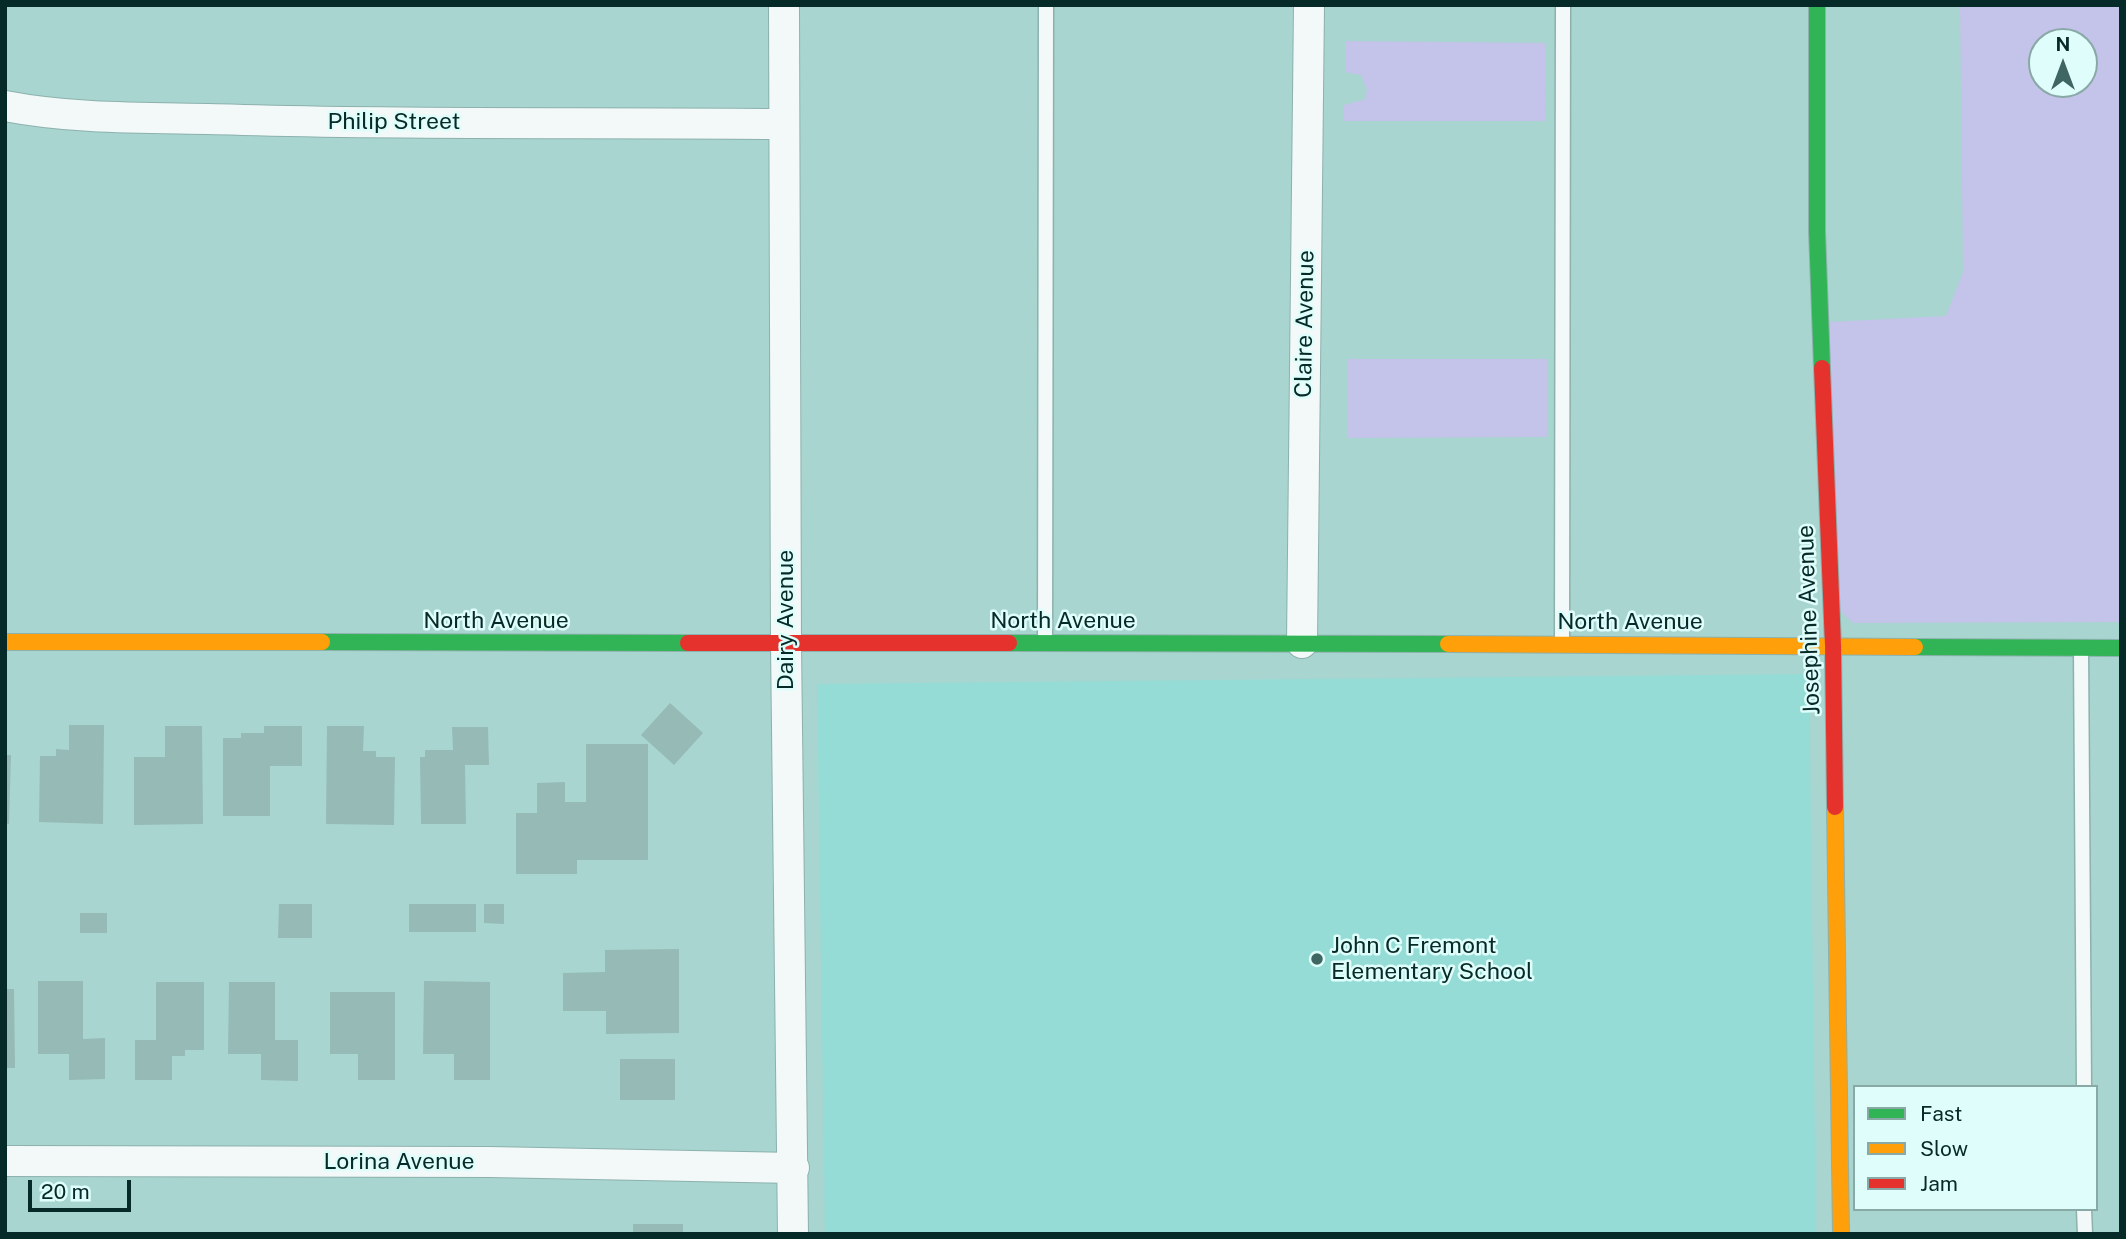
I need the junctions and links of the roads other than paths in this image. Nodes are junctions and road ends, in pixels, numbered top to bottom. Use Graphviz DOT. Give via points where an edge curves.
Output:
graph roads {
  1 [pos="784,5"];
  2 [pos="1046,5"];
  3 [pos="1309,5"];
  4 [pos="1563,5"];
  5 [pos="1817,5"];
  6 [pos="5,106"];
  7 [pos="784,124"];
  8 [pos="5,642"];
  9 [pos="1302,643"];
  10 [pos="786,644"];
  11 [pos="1045,644"];
  12 [pos="1562,644"];
  13 [pos="1833,646"];
  14 [pos="2081,648"];
  15 [pos="2121,648"];
  16 [pos="2084,1085"];
  17 [pos="5,1161"];
  18 [pos="793,1168"];
  19 [pos="2084,1211"];
  20 [pos="793,1234"];
  21 [pos="1841,1234"];
  22 [pos="2085,1234"];
  1 -- 7 [label="street, Dairy Avenue"];
  2 -- 11 [label="lane"];
  3 -- 9 [label="street, Claire Avenue"];
  4 -- 12 [label="lane"];
  5 -- 13 [label="street, Josephine Avenue" via="1817,231"];
  6 -- 7 [label="street, Philip Street" via="94,116 300,121"];
  7 -- 10 [label="street, Dairy Avenue"];
  8 -- 10 [label="street, North Avenue"];
  9 -- 11 [label="street, North Avenue"];
  9 -- 12 [label="street, North Avenue"];
  10 -- 11 [label="street, North Avenue"];
  10 -- 18 [label="street, Dairy Avenue"];
  12 -- 13 [label="street, North Avenue"];
  13 -- 14 [label="street, North Avenue"];
  13 -- 21 [label="street, Josephine Avenue"];
  14 -- 15 [label="street, North Avenue"];
  14 -- 16 [label="lane"];
  17 -- 18 [label="street, Lorina Avenue"];
  18 -- 20 [label="street, Dairy Avenue"];
  19 -- 22 [label="lane"];
}
